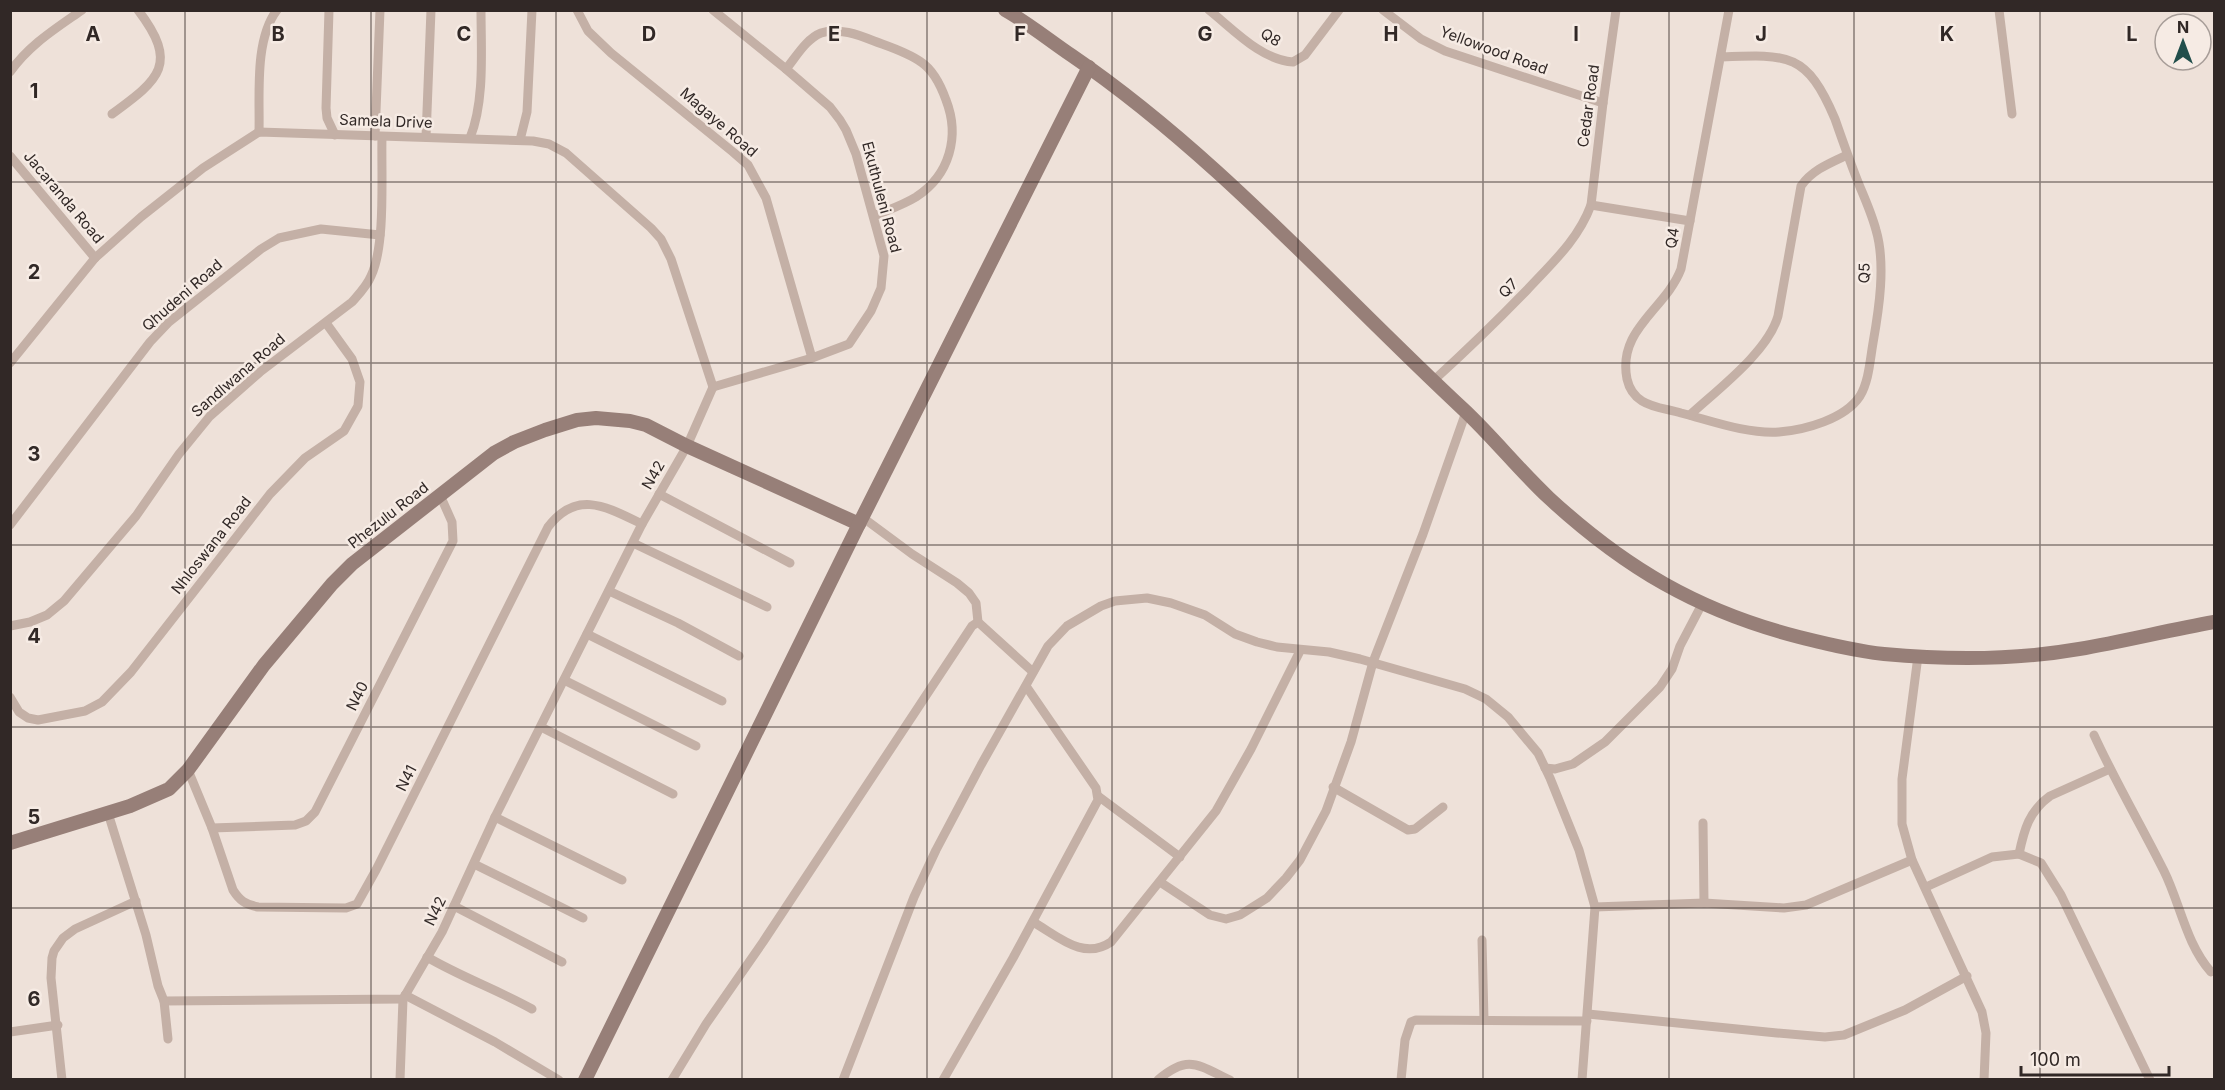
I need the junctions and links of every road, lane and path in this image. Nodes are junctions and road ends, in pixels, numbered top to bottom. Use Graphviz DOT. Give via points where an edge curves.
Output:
graph roads {
  1 [pos="82,10"];
  2 [pos="138,10"];
  3 [pos="277,10"];
  4 [pos="329,10"];
  5 [pos="380,10"];
  6 [pos="431,10"];
  7 [pos="482,10"];
  8 [pos="532,10"];
  9 [pos="577,10"];
  10 [pos="713,10"];
  11 [pos="1005,10"];
  12 [pos="1209,10"];
  13 [pos="1339,10"];
  14 [pos="1383,10"];
  15 [pos="1616,10"];
  16 [pos="1729,10"];
  17 [pos="1999,10"];
  18 [pos="1721,57"];
  19 [pos="1089,67"];
  20 [pos="786,69"];
  21 [pos="10,72"];
  22 [pos="1602,103"];
  23 [pos="112,114"];
  24 [pos="2012,114"];
  25 [pos="259,132"];
  26 [pos="334,135"];
  27 [pos="378,136"];
  28 [pos="426,138"];
  29 [pos="470,138"];
  30 [pos="520,140"];
  31 [pos="1847,155"];
  32 [pos="10,156"];
  33 [pos="1591,205"];
  34 [pos="874,216"];
  35 [pos="1690,221"];
  36 [pos="380,235"];
  37 [pos="95,258"];
  38 [pos="326,323"];
  39 [pos="812,358"];
  40 [pos="10,363"];
  41 [pos="1433,381"];
  42 [pos="713,387"];
  43 [pos="1466,412"];
  44 [pos="1690,415"];
  45 [pos="687,446"];
  46 [pos="659,494"];
  47 [pos="440,495"];
  48 [pos="860,521"];
  49 [pos="10,525"];
  50 [pos="642,525"];
  51 [pos="633,543"];
  52 [pos="790,563"];
  53 [pos="609,591"];
  54 [pos="1702,604"];
  55 [pos="767,608"];
  56 [pos="978,621"];
  57 [pos="2214,622"];
  58 [pos="10,626"];
  59 [pos="587,634"];
  60 [pos="1300,651"];
  61 [pos="739,656"];
  62 [pos="1918,656"];
  63 [pos="1373,663"];
  64 [pos="1033,672"];
  65 [pos="564,680"];
  66 [pos="1026,686"];
  67 [pos="10,697"];
  68 [pos="723,700"];
  69 [pos="541,727"];
  70 [pos="2094,735"];
  71 [pos="696,746"];
  72 [pos="1545,768"];
  73 [pos="2109,769"];
  74 [pos="188,770"];
  75 [pos="1333,787"];
  76 [pos="673,794"];
  77 [pos="1098,796"];
  78 [pos="1443,807"];
  79 [pos="108,813"];
  80 [pos="495,817"];
  81 [pos="1702,823"];
  82 [pos="212,828"];
  83 [pos="10,843"];
  84 [pos="2019,854"];
  85 [pos="1180,857"];
  86 [pos="1912,860"];
  87 [pos="474,864"];
  88 [pos="622,880"];
  89 [pos="1160,882"];
  90 [pos="1926,887"];
  91 [pos="136,901"];
  92 [pos="1704,903"];
  93 [pos="454,906"];
  94 [pos="1595,907"];
  95 [pos="584,918"];
  96 [pos="1033,922"];
  97 [pos="1482,940"];
  98 [pos="427,957"];
  99 [pos="562,962"];
  100 [pos="2211,972"];
  101 [pos="1967,976"];
  102 [pos="404,997"];
  103 [pos="164,1001"];
  104 [pos="532,1009"];
  105 [pos="1588,1018"];
  106 [pos="1484,1020"];
  107 [pos="58,1025"];
  108 [pos="10,1032"];
  109 [pos="168,1039"];
  110 [pos="62,1080"];
  111 [pos="399,1080"];
  112 [pos="559,1080"];
  113 [pos="585,1080"];
  114 [pos="672,1080"];
  115 [pos="843,1080"];
  116 [pos="943,1080"];
  117 [pos="1158,1080"];
  118 [pos="1230,1080"];
  119 [pos="1401,1080"];
  120 [pos="1582,1080"];
  121 [pos="1984,1080"];
  122 [pos="2150,1080"];
  1 -- 21 [label="street" via="30,47"];
  2 -- 23 [label="street" via="158,40 160,64 146,88"];
  3 -- 25 [label="street" via="262,42"];
  4 -- 26 [label="street" via="326,108"];
  5 -- 27 [label="street, Sandlwana Road"];
  6 -- 28 [label="street"];
  7 -- 29 [label="street" via="479,95"];
  8 -- 30 [label="street" via="528,101"];
  9 -- 39 [label="street, Magaye Road" via="588,31 611,53 734,152 758,179 775,224"];
  10 -- 20 [label="street, Ekuthuleni Road"];
  11 -- 19 [label="street"];
  12 -- 13 [label="street, Q8" via="1262,51 1275,59 1293,62 1305,55"];
  14 -- 22 [label="street, Yellowood Road" via="1421,39 1445,51"];
  15 -- 22 [label="street, Cedar Road"];
  16 -- 18 [label="street, Q4"];
  17 -- 24 [label="street"];
  18 -- 31 [label="street, Q5" via="1776,56 1801,66 1810,73 1827,101"];
  18 -- 35 [label="street, Q4"];
  19 -- 41 [label="street" via="1199,156"];
  19 -- 48 [label="street"];
  20 -- 34 [label="street, Ekuthuleni Road" via="830,107 846,130"];
  20 -- 34 [label="street" via="820,33 842,31 909,55 922,62 937,81 953,126 948,156 938,174 916,197"];
  22 -- 33 [label="street, Cedar Road"];
  25 -- 26 [label="street, Samela Drive"];
  25 -- 37 [label="street" via="203,168"];
  26 -- 27 [label="street, Samela Drive"];
  27 -- 28 [label="street, Samela Drive"];
  27 -- 36 [label="street, Sandlwana Road"];
  28 -- 29 [label="street, Samela Drive"];
  29 -- 30 [label="street, Samela Drive"];
  30 -- 42 [label="street, Samela Drive" via="549,144 566,153 661,239"];
  31 -- 44 [label="street" via="1818,169 1801,186 1778,316 1770,336"];
  31 -- 44 [label="street, Q5" via="1877,231 1880,262 1876,328 1859,397 1818,424 1778,432 1744,429"];
  32 -- 37 [label="street, Jacaranda Road"];
  33 -- 35 [label="street"];
  33 -- 41 [label="street, Q7" via="1562,254"];
  34 -- 39 [label="street, Ekuthuleni Road" via="884,256 881,288 871,311 849,344"];
  35 -- 44 [label="street, Q4" via="1678,278 1637,330 1625,365 1629,386 1642,400"];
  36 -- 38 [label="street, Sandlwana Road" via="372,276 352,302"];
  36 -- 49 [label="street, Qhudeni Road" via="321,229 279,238 261,249 169,322 150,342"];
  37 -- 40 [label="street"];
  38 -- 58 [label="street, Sandlwana Road" via="260,372 210,416 136,516 64,601 47,615"];
  38 -- 67 [label="street, Nhloswana Road" via="352,359 360,382 358,406 344,431 305,458 270,494 131,672 102,702 85,711 38,720 19,712"];
  39 -- 42 [label="street, Ekuthuleni Road"];
  41 -- 43 [label="street"];
  42 -- 45 [label="street"];
  43 -- 54 [label="street" via="1547,496 1590,534 1658,582"];
  43 -- 63 [label="street"];
  45 -- 46 [label="street, N42"];
  45 -- 47 [label="street, Phezulu Road" via="630,421 577,420 494,453"];
  45 -- 48 [label="street, Phezulu Road"];
  46 -- 50 [label="street, N42"];
  46 -- 52 [label="street"];
  47 -- 74 [label="street, Phezulu Road" via="332,584 264,665"];
  47 -- 82 [label="street, N40" via="452,522 453,541 315,813 295,825"];
  48 -- 56 [label="street" via="969,593 976,603"];
  48 -- 113 [label="street"];
  50 -- 51 [label="street, N42"];
  50 -- 82 [label="street, N41" via="596,505 558,513 357,904 346,908 246,905 233,890"];
  51 -- 53 [label="street, N42"];
  51 -- 55 [label="street"];
  53 -- 59 [label="street, N42"];
  53 -- 61 [label="street"];
  54 -- 62 [label="street" via="1777,631 1835,646"];
  54 -- 72 [label="street" via="1660,687 1605,742 1573,764"];
  56 -- 64 [label="street"];
  56 -- 114 [label="street"];
  57 -- 62 [label="street" via="2035,654"];
  59 -- 65 [label="street, N42"];
  59 -- 68 [label="street"];
  60 -- 63 [label="street" via="1329,652"];
  60 -- 64 [label="street" via="1235,634 1205,615 1171,603 1130,598 1101,606 1067,626 1048,646"];
  60 -- 85 [label="street" via="1216,810"];
  62 -- 86 [label="street" via="1902,789 1902,824"];
  63 -- 72 [label="street" via="1465,689 1486,699 1523,734"];
  63 -- 75 [label="street" via="1351,742"];
  64 -- 66 [label="street"];
  65 -- 69 [label="street, N42"];
  65 -- 71 [label="street"];
  66 -- 77 [label="street"];
  66 -- 115 [label="street" via="914,897"];
  69 -- 76 [label="street"];
  69 -- 80 [label="street, N42"];
  70 -- 73 [label="street"];
  72 -- 94 [label="street" via="1579,850"];
  73 -- 84 [label="street" via="2042,802 2030,815"];
  73 -- 100 [label="street"];
  74 -- 79 [label="street, Phezulu Road" via="169,789"];
  74 -- 82 [label="street, N41"];
  75 -- 78 [label="street" via="1408,830 1415,829"];
  75 -- 89 [label="street" via="1326,812 1300,860 1267,898 1240,915 1226,919 1210,915"];
  77 -- 85 [label="street"];
  77 -- 96 [label="street"];
  79 -- 83 [label="street, Phezulu Road"];
  79 -- 91 [label="street"];
  80 -- 87 [label="street, N42"];
  80 -- 88 [label="street"];
  81 -- 92 [label="street"];
  84 -- 90 [label="street" via="1992,857"];
  84 -- 122 [label="street" via="2041,863 2057,887"];
  85 -- 89 [label="street"];
  86 -- 90 [label="street"];
  86 -- 92 [label="street" via="1806,905 1784,908"];
  87 -- 93 [label="street, N42"];
  87 -- 95 [label="street"];
  89 -- 96 [label="street" via="1111,942 1101,948 1081,949"];
  90 -- 101 [label="street"];
  91 -- 103 [label="street"];
  91 -- 107 [label="street" via="75,929 54,951 51,978"];
  92 -- 94 [label="street"];
  93 -- 98 [label="street, N42"];
  93 -- 99 [label="street"];
  94 -- 105 [label="street"];
  96 -- 116 [label="street"];
  97 -- 106 [label="street"];
  98 -- 102 [label="street, N42"];
  98 -- 104 [label="street"];
  101 -- 105 [label="street" via="1905,1010 1844,1035"];
  101 -- 121 [label="street" via="1985,1023"];
  102 -- 103 [label="street"];
  102 -- 111 [label="street"];
  102 -- 112 [label="street" via="495,1042"];
  103 -- 109 [label="street"];
  105 -- 106 [label="street"];
  105 -- 120 [label="street"];
  106 -- 119 [label="street" via="1411,1022"];
  107 -- 108 [label="street"];
  107 -- 110 [label="street"];
  117 -- 118 [label="street" via="1180,1064 1192,1064"];
}
